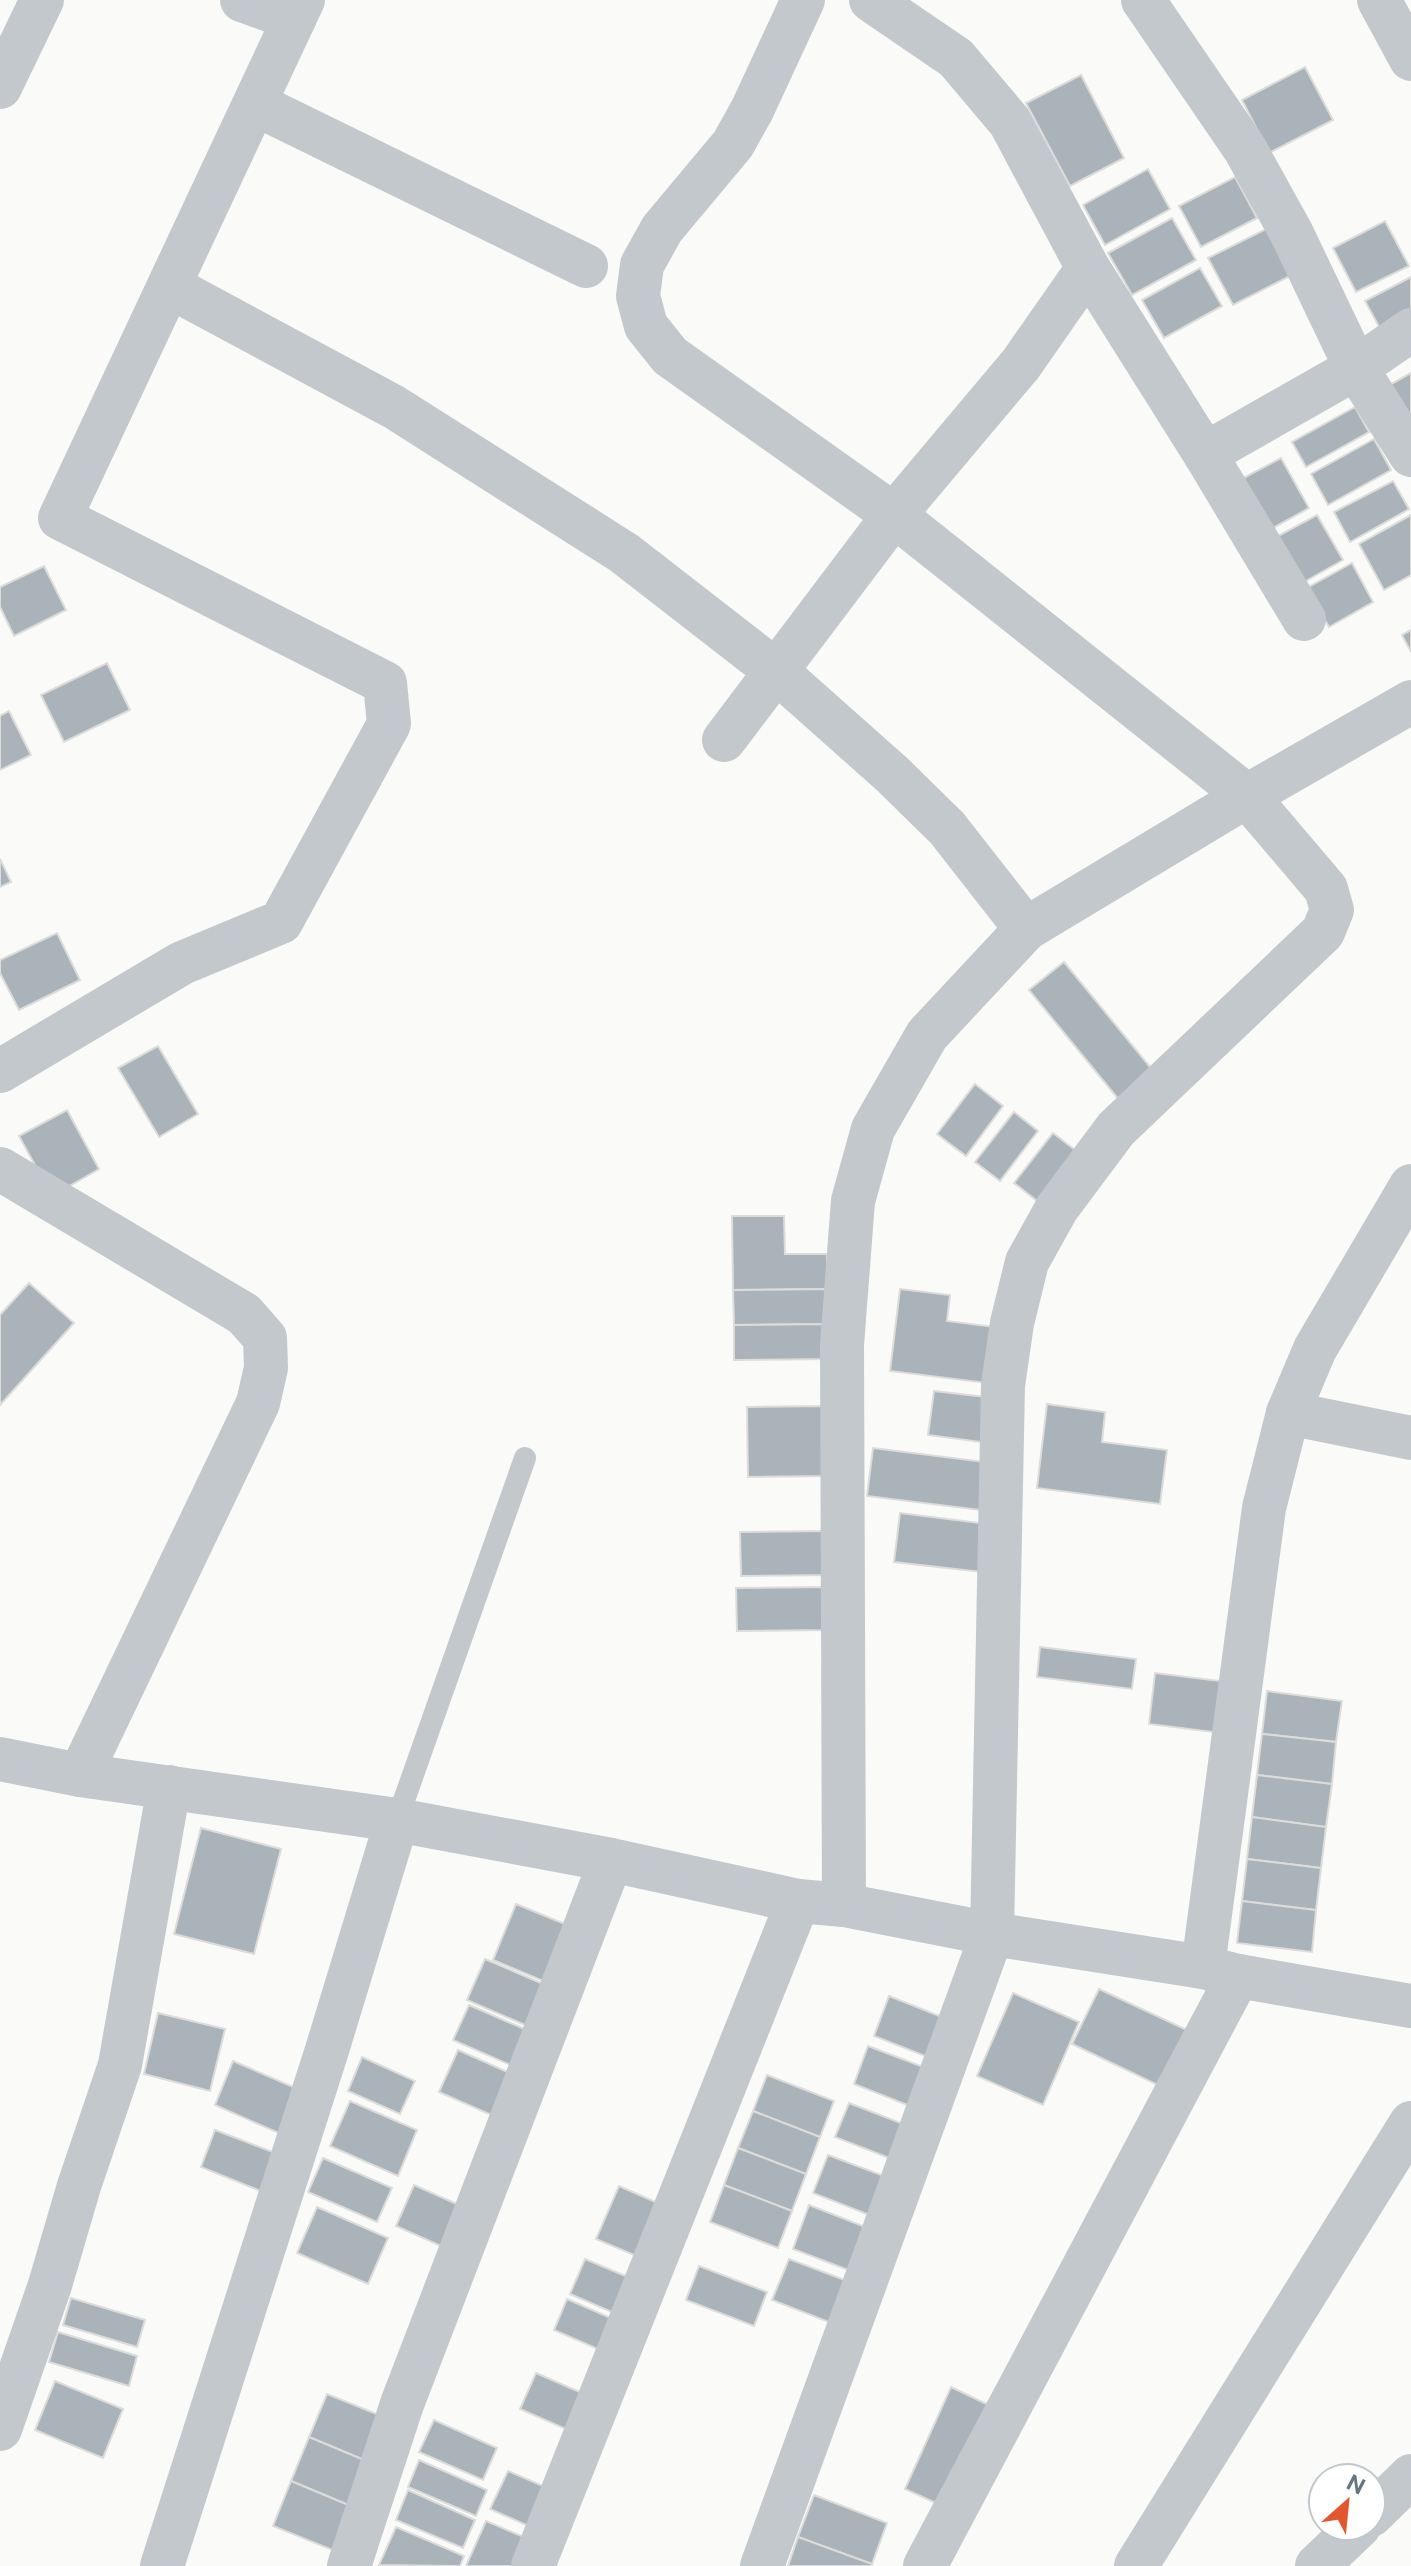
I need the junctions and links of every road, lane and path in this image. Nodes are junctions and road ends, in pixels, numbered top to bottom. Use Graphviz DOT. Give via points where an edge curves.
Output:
graph roads {
  1 [pos="42,0"];
  2 [pos="242,0"];
  3 [pos="803,0"];
  4 [pos="871,0"];
  5 [pos="1143,0"];
  6 [pos="1379,0"];
  7 [pos="299,10"];
  8 [pos="1411,59"];
  9 [pos="0,87"];
  10 [pos="255,104"];
  11 [pos="586,266"];
  12 [pos="1088,268"];
  13 [pos="169,286"];
  14 [pos="1411,330"];
  15 [pos="1356,368"];
  16 [pos="1205,454"];
  17 [pos="1411,455"];
  18 [pos="894,515"];
  19 [pos="1304,619"];
  20 [pos="776,671"];
  21 [pos="1411,702"];
  22 [pos="724,740"];
  23 [pos="1247,796"];
  24 [pos="1026,929"];
  25 [pos="0,1071"];
  26 [pos="0,1169"];
  27 [pos="1411,1186"];
  28 [pos="1288,1413"];
  29 [pos="1411,1438"];
  30 [pos="525,1458"];
  31 [pos="0,1759"];
  32 [pos="80,1775"];
  33 [pos="169,1787"];
  34 [pos="397,1820"];
  35 [pos="611,1860"];
  36 [pos="798,1901"];
  37 [pos="844,1905"];
  38 [pos="992,1934"];
  39 [pos="1221,1972"];
  40 [pos="1411,2006"];
  41 [pos="1411,2123"];
  42 [pos="0,2429"];
  43 [pos="1411,2477"];
  44 [pos="1387,2500"];
  45 [pos="1342,2542"];
  46 [pos="162,2566"];
  47 [pos="349,2566"];
  48 [pos="533,2566"];
  49 [pos="762,2566"];
  50 [pos="925,2566"];
  51 [pos="1136,2566"];
  52 [pos="1317,2566"];
  1 -- 9 [label="street"];
  2 -- 7 [label="street"];
  3 -- 18 [label="street" via="733,144 655,241 642,265 638,296 646,326 670,356"];
  4 -- 12 [label="street" via="956,58 1010,122"];
  5 -- 15 [label="street" via="1245,149"];
  6 -- 8 [label="street"];
  7 -- 10 [label="street"];
  10 -- 11 [label="street"];
  10 -- 13 [label="street"];
  12 -- 16 [label="street"];
  12 -- 18 [label="street" via="1021,364"];
  13 -- 20 [label="street" via="394,407 548,504 624,553"];
  13 -- 25 [label="street" via="60,518 385,683 389,724 281,922 182,963"];
  14 -- 15 [label="street"];
  15 -- 16 [label="street"];
  15 -- 17 [label="street"];
  16 -- 19 [label="street"];
  18 -- 20 [label="street"];
  18 -- 23 [label="street"];
  20 -- 22 [label="street"];
  20 -- 24 [label="street" via="947,828"];
  21 -- 23 [label="street"];
  23 -- 24 [label="street"];
  23 -- 38 [label="street" via="1326,889 1332,910 1323,932 1116,1129 1057,1208 1027,1262 1012,1323 1003,1385"];
  24 -- 37 [label="street" via="927,1035 873,1129 853,1201 842,1345"];
  26 -- 32 [label="street" via="244,1314 265,1338 266,1368 258,1403"];
  27 -- 28 [label="street" via="1315,1349"];
  28 -- 29 [label="street"];
  28 -- 39 [label="street" via="1264,1508"];
  30 -- 34 [label="lane"];
  31 -- 32 [label="street"];
  32 -- 33 [label="street"];
  33 -- 34 [label="street"];
  33 -- 42 [label="street" via="120,2065"];
  34 -- 35 [label="street"];
  34 -- 46 [label="street"];
  35 -- 36 [label="street"];
  35 -- 47 [label="street" via="402,2404"];
  36 -- 37 [label="street"];
  36 -- 48 [label="street"];
  37 -- 38 [label="street"];
  38 -- 39 [label="street"];
  38 -- 49 [label="street"];
  39 -- 40 [label="street"];
  39 -- 50 [label="street"];
  41 -- 51 [label="street"];
  43 -- 44 [label="street"];
  45 -- 52 [label="street"];
}
